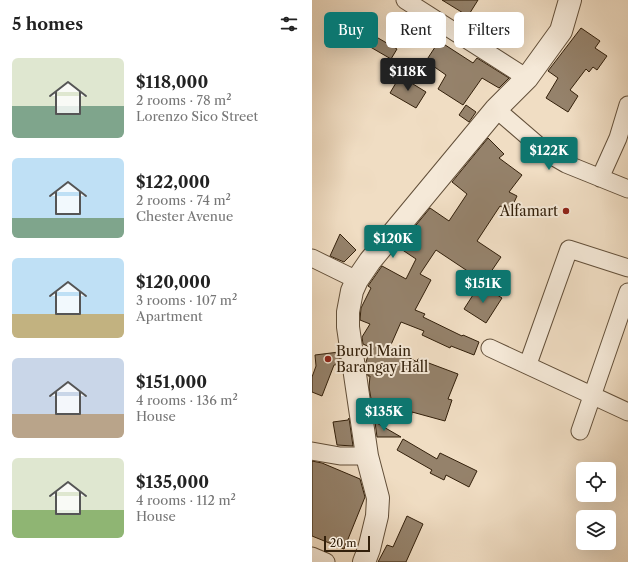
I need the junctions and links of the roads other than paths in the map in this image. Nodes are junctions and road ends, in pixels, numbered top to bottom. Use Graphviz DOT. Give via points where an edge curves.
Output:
graph roads {
  1 [pos="405,0"];
  2 [pos="570,0"];
  3 [pos="527,78"];
  4 [pos="628,105"];
  5 [pos="496,109"];
  6 [pos="623,140"];
  7 [pos="600,178"];
  8 [pos="628,189"];
  9 [pos="312,258"];
  10 [pos="628,268"];
  11 [pos="357,280"];
  12 [pos="628,292"];
  13 [pos="490,348"];
  14 [pos="528,364"];
  15 [pos="593,396"];
  16 [pos="628,412"];
  17 [pos="580,430"];
  18 [pos="312,451"];
  19 [pos="367,456"];
  20 [pos="312,556"];
  21 [pos="326,562"];
  22 [pos="364,562"];
  1 -- 3 [label="street"];
  2 -- 3 [label="street" via="561,31"];
  3 -- 5 [label="street"];
  4 -- 6 [label="street"];
  5 -- 7 [label="street" via="547,153"];
  5 -- 11 [label="street"];
  6 -- 7 [label="street"];
  7 -- 8 [label="street"];
  9 -- 11 [label="street"];
  10 -- 14 [label="street" via="569,249"];
  11 -- 19 [label="street" via="349,301 348,327"];
  12 -- 15 [label="street"];
  13 -- 14 [label="street"];
  14 -- 15 [label="street"];
  15 -- 16 [label="street"];
  15 -- 17 [label="street"];
  18 -- 19 [label="street" via="340,456"];
  19 -- 22 [label="street" via="378,498 377,516"];
  20 -- 21 [label="street"];
}
